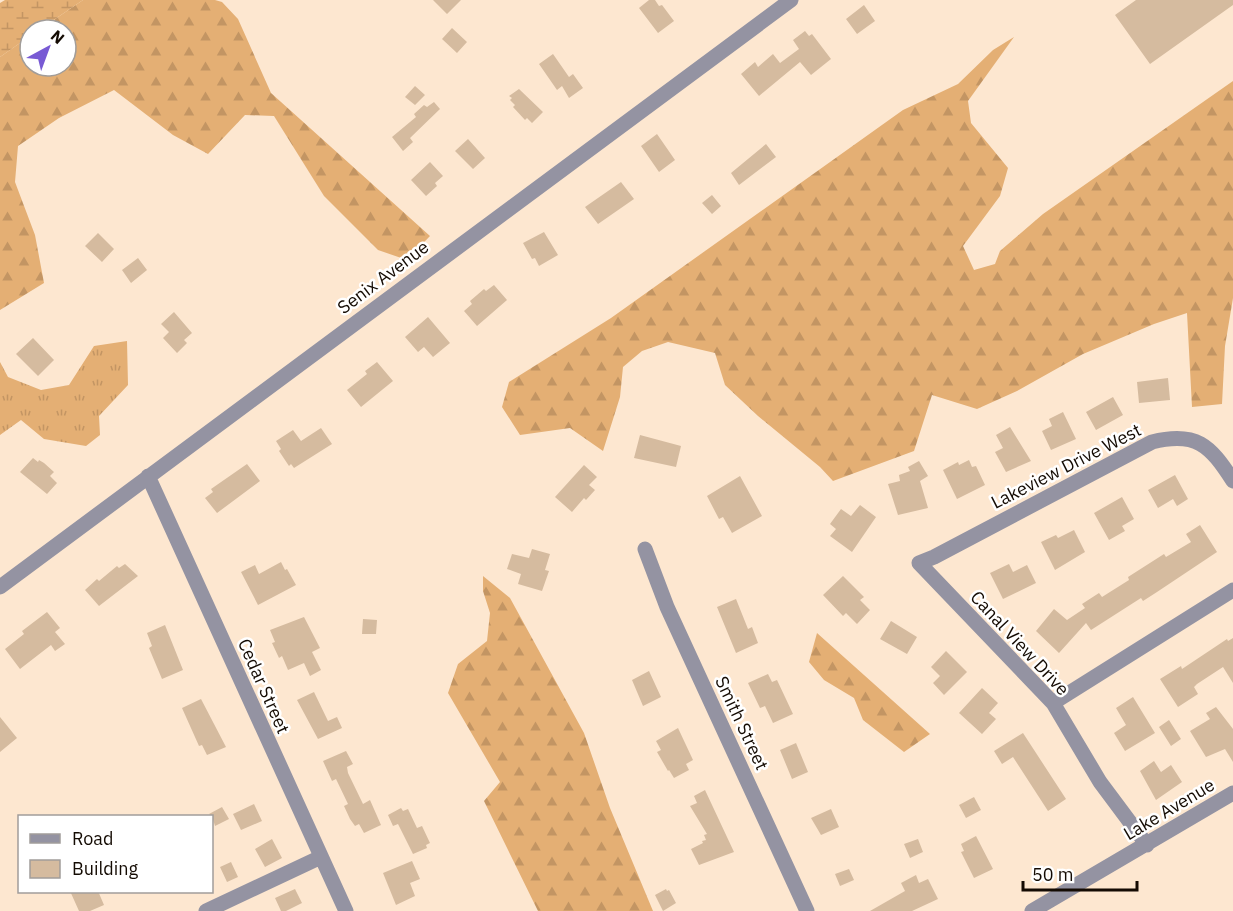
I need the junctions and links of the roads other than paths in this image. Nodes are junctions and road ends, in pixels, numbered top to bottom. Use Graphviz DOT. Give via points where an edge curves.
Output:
graph roads {
  1 [pos="790,0"];
  2 [pos="148,476"];
  3 [pos="1230,476"];
  4 [pos="645,549"];
  5 [pos="919,563"];
  6 [pos="0,587"];
  7 [pos="1233,590"];
  8 [pos="1053,703"];
  9 [pos="1233,793"];
  10 [pos="1147,845"];
  11 [pos="321,857"];
  12 [pos="206,911"];
  13 [pos="346,911"];
  14 [pos="807,911"];
  15 [pos="1032,911"];
  1 -- 2 [label="street, Senix Avenue"];
  2 -- 6 [label="street, Senix Avenue"];
  2 -- 11 [label="street, Cedar Street"];
  3 -- 5 [label="street, Lakeview Drive West" via="1206,447 1192,440 1173,437 1152,442"];
  4 -- 14 [label="street, Smith Street" via="667,607"];
  5 -- 8 [label="street, Canal View Drive"];
  7 -- 8 [label="street"];
  8 -- 10 [label="street, Canal View Drive" via="1100,782"];
  9 -- 10 [label="street, Lake Avenue"];
  10 -- 15 [label="street, Lake Avenue"];
  11 -- 12 [label="street"];
  11 -- 13 [label="street, Cedar Street"];
}
